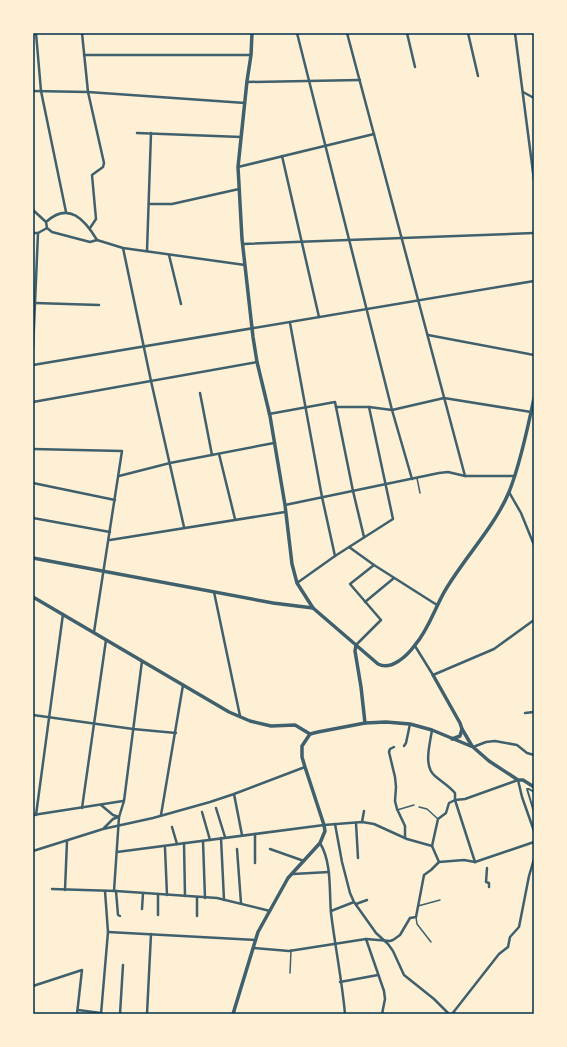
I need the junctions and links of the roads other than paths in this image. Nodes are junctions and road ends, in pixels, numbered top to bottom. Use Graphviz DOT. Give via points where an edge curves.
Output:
graph roads {
  1 [pos="36,33"];
  2 [pos="82,33"];
  3 [pos="252,33"];
  4 [pos="297,33"];
  5 [pos="347,33"];
  6 [pos="407,33"];
  7 [pos="468,33"];
  8 [pos="515,33"];
  9 [pos="84,55"];
  10 [pos="251,55"];
  11 [pos="415,67"];
  12 [pos="478,76"];
  13 [pos="360,80"];
  14 [pos="309,81"];
  15 [pos="247,82"];
  16 [pos="33,91"];
  17 [pos="40,91"];
  18 [pos="88,92"];
  19 [pos="522,92"];
  20 [pos="534,98"];
  21 [pos="245,103"];
  22 [pos="137,133"];
  23 [pos="151,133"];
  24 [pos="374,134"];
  25 [pos="241,137"];
  26 [pos="325,146"];
  27 [pos="282,156"];
  28 [pos="238,167"];
  29 [pos="534,180"];
  30 [pos="239,189"];
  31 [pos="149,204"];
  32 [pos="33,210"];
  33 [pos="66,212"];
  34 [pos="46,222"];
  35 [pos="47,228"];
  36 [pos="90,228"];
  37 [pos="33,233"];
  38 [pos="38,233"];
  39 [pos="534,233"];
  40 [pos="402,237"];
  41 [pos="97,240"];
  42 [pos="348,240"];
  43 [pos="302,241"];
  44 [pos="242,244"];
  45 [pos="123,248"];
  46 [pos="147,252"];
  47 [pos="170,255"];
  48 [pos="245,265"];
  49 [pos="534,281"];
  50 [pos="34,287"];
  51 [pos="419,301"];
  52 [pos="35,303"];
  53 [pos="181,304"];
  54 [pos="99,305"];
  55 [pos="367,309"];
  56 [pos="319,317"];
  57 [pos="290,323"];
  58 [pos="252,329"];
  59 [pos="428,335"];
  60 [pos="33,341"];
  61 [pos="144,346"];
  62 [pos="33,350"];
  63 [pos="534,355"];
  64 [pos="257,362"];
  65 [pos="33,365"];
  66 [pos="151,381"];
  67 [pos="200,392"];
  68 [pos="444,398"];
  69 [pos="534,398"];
  70 [pos="33,402"];
  71 [pos="336,407"];
  72 [pos="369,407"];
  73 [pos="306,408"];
  74 [pos="392,410"];
  75 [pos="531,412"];
  76 [pos="269,414"];
  77 [pos="274,444"];
  78 [pos="33,449"];
  79 [pos="219,454"];
  80 [pos="212,455"];
  81 [pos="170,463"];
  82 [pos="118,476"];
  83 [pos="465,476"];
  84 [pos="515,476"];
  85 [pos="417,478"];
  86 [pos="412,479"];
  87 [pos="33,483"];
  88 [pos="384,485"];
  89 [pos="353,491"];
  90 [pos="509,492"];
  91 [pos="420,493"];
  92 [pos="322,497"];
  93 [pos="115,500"];
  94 [pos="284,505"];
  95 [pos="285,512"];
  96 [pos="33,518"];
  97 [pos="235,519"];
  98 [pos="184,527"];
  99 [pos="110,532"];
  100 [pos="364,537"];
  101 [pos="110,540"];
  102 [pos="534,545"];
  103 [pos="349,547"];
  104 [pos="335,556"];
  105 [pos="33,558"];
  106 [pos="374,564"];
  107 [pos="104,572"];
  108 [pos="394,578"];
  109 [pos="297,583"];
  110 [pos="214,592"];
  111 [pos="33,597"];
  112 [pos="365,602"];
  113 [pos="437,605"];
  114 [pos="313,608"];
  115 [pos="62,614"];
  116 [pos="534,620"];
  117 [pos="94,632"];
  118 [pos="106,639"];
  119 [pos="356,645"];
  120 [pos="415,646"];
  121 [pos="142,660"];
  122 [pos="433,675"];
  123 [pos="183,684"];
  124 [pos="534,712"];
  125 [pos="525,713"];
  126 [pos="33,715"];
  127 [pos="240,717"];
  128 [pos="49,718"];
  129 [pos="94,723"];
  130 [pos="365,723"];
  131 [pos="410,724"];
  132 [pos="133,729"];
  133 [pos="462,729"];
  134 [pos="432,730"];
  135 [pos="176,733"];
  136 [pos="310,734"];
  137 [pos="452,739"];
  138 [pos="404,746"];
  139 [pos="394,747"];
  140 [pos="473,747"];
  141 [pos="534,755"];
  142 [pos="305,767"];
  143 [pos="518,780"];
  144 [pos="534,787"];
  145 [pos="534,792"];
  146 [pos="234,794"];
  147 [pos="455,800"];
  148 [pos="124,801"];
  149 [pos="101,805"];
  150 [pos="414,805"];
  151 [pos="419,807"];
  152 [pos="82,808"];
  153 [pos="216,808"];
  154 [pos="364,810"];
  155 [pos="397,810"];
  156 [pos="202,812"];
  157 [pos="534,812"];
  158 [pos="34,815"];
  159 [pos="161,815"];
  160 [pos="119,817"];
  161 [pos="438,819"];
  162 [pos="356,822"];
  163 [pos="362,822"];
  164 [pos="335,824"];
  165 [pos="119,825"];
  166 [pos="324,825"];
  167 [pos="172,827"];
  168 [pos="103,829"];
  169 [pos="534,831"];
  170 [pos="255,834"];
  171 [pos="242,835"];
  172 [pos="405,837"];
  173 [pos="223,838"];
  174 [pos="210,840"];
  175 [pos="67,841"];
  176 [pos="203,841"];
  177 [pos="534,842"];
  178 [pos="184,843"];
  179 [pos="320,843"];
  180 [pos="177,844"];
  181 [pos="432,846"];
  182 [pos="165,847"];
  183 [pos="237,849"];
  184 [pos="270,849"];
  185 [pos="33,851"];
  186 [pos="117,852"];
  187 [pos="358,858"];
  188 [pos="534,859"];
  189 [pos="305,861"];
  190 [pos="439,862"];
  191 [pos="476,862"];
  192 [pos="255,863"];
  193 [pos="533,863"];
  194 [pos="487,868"];
  195 [pos="329,872"];
  196 [pos="293,874"];
  197 [pos="489,888"];
  198 [pos="52,889"];
  199 [pos="65,890"];
  200 [pos="105,891"];
  201 [pos="115,891"];
  202 [pos="143,893"];
  203 [pos="158,894"];
  204 [pos="167,895"];
  205 [pos="185,896"];
  206 [pos="197,897"];
  207 [pos="205,898"];
  208 [pos="224,900"];
  209 [pos="367,900"];
  210 [pos="440,900"];
  211 [pos="241,903"];
  212 [pos="355,903"];
  213 [pos="418,906"];
  214 [pos="142,908"];
  215 [pos="270,911"];
  216 [pos="331,911"];
  217 [pos="158,915"];
  218 [pos="120,916"];
  219 [pos="197,916"];
  220 [pos="416,917"];
  221 [pos="108,932"];
  222 [pos="151,934"];
  223 [pos="366,939"];
  224 [pos="256,940"];
  225 [pos="384,941"];
  226 [pos="431,942"];
  227 [pos="335,943"];
  228 [pos="253,948"];
  229 [pos="290,950"];
  230 [pos="123,965"];
  231 [pos="290,973"];
  232 [pos="378,975"];
  233 [pos="340,982"];
  234 [pos="33,986"];
  235 [pos="77,1012"];
  236 [pos="101,1014"];
  237 [pos="120,1014"];
  238 [pos="147,1014"];
  239 [pos="233,1014"];
  240 [pos="345,1014"];
  241 [pos="382,1014"];
  242 [pos="449,1014"];
  243 [pos="452,1014"];
  1 -- 17 [label="street"];
  2 -- 9 [label="street"];
  3 -- 10 [label="street"];
  4 -- 14 [label="street"];
  5 -- 13 [label="street"];
  6 -- 11 [label="street"];
  7 -- 12 [label="street"];
  8 -- 19 [label="street"];
  9 -- 10 [label="street"];
  9 -- 18 [label="street"];
  10 -- 15 [label="street"];
  13 -- 14 [label="street"];
  13 -- 24 [label="street"];
  14 -- 15 [label="street"];
  14 -- 26 [label="street"];
  15 -- 21 [label="street"];
  16 -- 17 [label="street"];
  17 -- 18 [label="street"];
  17 -- 33 [label="street"];
  18 -- 21 [label="street"];
  18 -- 36 [label="street" via="104,166 92,175 96,219"];
  19 -- 20 [label="street"];
  19 -- 29 [label="street"];
  21 -- 25 [label="street"];
  22 -- 23 [label="street"];
  23 -- 25 [label="street"];
  23 -- 31 [label="street"];
  24 -- 26 [label="street"];
  24 -- 40 [label="street"];
  25 -- 28 [label="street"];
  26 -- 27 [label="street"];
  26 -- 42 [label="street"];
  27 -- 28 [label="street"];
  27 -- 43 [label="street"];
  28 -- 30 [label="street"];
  30 -- 31 [label="street" via="172,204"];
  30 -- 44 [label="street"];
  31 -- 46 [label="street"];
  32 -- 34 [label="street"];
  33 -- 34 [label="street"];
  33 -- 36 [label="street" via="72,213"];
  34 -- 35 [label="street"];
  35 -- 38 [label="street"];
  35 -- 41 [label="street" via="76,239 90,242"];
  36 -- 41 [label="street"];
  37 -- 38 [label="street"];
  38 -- 50 [label="street"];
  39 -- 40 [label="street"];
  40 -- 42 [label="street"];
  40 -- 51 [label="street"];
  41 -- 45 [label="street"];
  42 -- 43 [label="street"];
  42 -- 55 [label="street"];
  43 -- 44 [label="street"];
  43 -- 56 [label="street"];
  44 -- 48 [label="street"];
  45 -- 46 [label="street"];
  45 -- 61 [label="street"];
  46 -- 47 [label="street"];
  47 -- 48 [label="street"];
  47 -- 53 [label="street"];
  48 -- 58 [label="street"];
  49 -- 51 [label="street"];
  50 -- 52 [label="street"];
  51 -- 55 [label="street"];
  51 -- 59 [label="street"];
  52 -- 54 [label="street"];
  52 -- 60 [label="street"];
  55 -- 56 [label="street"];
  55 -- 74 [label="street"];
  56 -- 57 [label="street"];
  57 -- 58 [label="street"];
  57 -- 73 [label="street"];
  58 -- 61 [label="street"];
  58 -- 64 [label="street"];
  59 -- 63 [label="street"];
  59 -- 68 [label="street"];
  60 -- 62 [label="street"];
  61 -- 65 [label="street"];
  61 -- 66 [label="street"];
  64 -- 66 [label="street"];
  64 -- 76 [label="street"];
  66 -- 70 [label="street"];
  66 -- 81 [label="street"];
  67 -- 80 [label="street"];
  68 -- 74 [label="street"];
  68 -- 75 [label="street"];
  68 -- 83 [label="street"];
  69 -- 75 [label="street"];
  71 -- 72 [label="street"];
  71 -- 73 [label="street" via="335,402"];
  71 -- 89 [label="street"];
  72 -- 74 [label="street"];
  72 -- 88 [label="street"];
  73 -- 76 [label="street"];
  73 -- 92 [label="street"];
  74 -- 86 [label="street"];
  75 -- 84 [label="street"];
  76 -- 77 [label="street"];
  77 -- 79 [label="street"];
  77 -- 94 [label="street"];
  78 -- 82 [label="street" via="122,451"];
  79 -- 80 [label="street"];
  79 -- 97 [label="street"];
  80 -- 81 [label="street"];
  81 -- 82 [label="street"];
  81 -- 98 [label="street"];
  82 -- 93 [label="street"];
  83 -- 84 [label="street"];
  83 -- 85 [label="street" via="448,472"];
  84 -- 90 [label="street"];
  85 -- 86 [label="street"];
  85 -- 91 [label="lane"];
  86 -- 88 [label="street"];
  87 -- 93 [label="street"];
  88 -- 89 [label="street"];
  88 -- 100 [label="street" via="393,519"];
  89 -- 92 [label="street"];
  89 -- 100 [label="street"];
  90 -- 102 [label="street"];
  90 -- 113 [label="street"];
  92 -- 94 [label="street"];
  92 -- 104 [label="street"];
  93 -- 99 [label="street"];
  94 -- 95 [label="street"];
  95 -- 97 [label="street"];
  95 -- 109 [label="street"];
  96 -- 99 [label="street"];
  97 -- 98 [label="street"];
  98 -- 101 [label="street"];
  99 -- 101 [label="street"];
  100 -- 103 [label="street"];
  101 -- 107 [label="street"];
  103 -- 104 [label="street"];
  103 -- 106 [label="street"];
  104 -- 109 [label="street"];
  105 -- 107 [label="street"];
  106 -- 108 [label="street"];
  106 -- 112 [label="street" via="350,584"];
  107 -- 110 [label="street"];
  107 -- 117 [label="street"];
  108 -- 112 [label="street"];
  108 -- 113 [label="street"];
  109 -- 114 [label="street"];
  110 -- 114 [label="street"];
  110 -- 127 [label="street"];
  111 -- 115 [label="street"];
  112 -- 119 [label="street" via="381,620"];
  113 -- 120 [label="street"];
  114 -- 119 [label="street"];
  115 -- 117 [label="street"];
  115 -- 128 [label="street"];
  116 -- 122 [label="street" via="494,649"];
  117 -- 118 [label="street"];
  118 -- 121 [label="street"];
  118 -- 129 [label="street"];
  119 -- 120 [label="street" via="385,667 393,665"];
  119 -- 130 [label="street"];
  120 -- 122 [label="street"];
  121 -- 123 [label="street"];
  121 -- 132 [label="street"];
  122 -- 133 [label="street"];
  123 -- 127 [label="street"];
  123 -- 135 [label="street"];
  124 -- 125 [label="street"];
  126 -- 128 [label="street"];
  127 -- 136 [label="street" via="250,722 271,726 295,725"];
  128 -- 129 [label="street"];
  128 -- 158 [label="street"];
  129 -- 132 [label="street"];
  129 -- 152 [label="street"];
  130 -- 131 [label="street"];
  130 -- 136 [label="street"];
  131 -- 134 [label="street"];
  131 -- 138 [label="street"];
  132 -- 135 [label="street"];
  132 -- 148 [label="street"];
  133 -- 137 [label="street" via="460,736"];
  133 -- 140 [label="street"];
  134 -- 137 [label="street"];
  134 -- 147 [label="street" via="428,760 430,770 455,793"];
  135 -- 159 [label="street"];
  136 -- 142 [label="street" via="302,746"];
  137 -- 140 [label="street"];
  139 -- 155 [label="street" via="389,752 395,777"];
  140 -- 141 [label="street" via="496,741 517,745"];
  140 -- 143 [label="street"];
  142 -- 146 [label="street"];
  142 -- 166 [label="street"];
  143 -- 144 [label="street" via="523,780"];
  143 -- 147 [label="street" via="465,799"];
  143 -- 169 [label="street"];
  145 -- 157 [label="street" via="527,789"];
  146 -- 159 [label="street"];
  146 -- 171 [label="street"];
  147 -- 161 [label="street" via="449,803 446,813"];
  147 -- 191 [label="street"];
  148 -- 149 [label="street"];
  148 -- 160 [label="street"];
  149 -- 152 [label="street"];
  149 -- 160 [label="street"];
  150 -- 155 [label="lane"];
  151 -- 161 [label="lane" via="427,809"];
  152 -- 158 [label="street"];
  153 -- 173 [label="street"];
  154 -- 163 [label="street"];
  155 -- 172 [label="street" via="405,826"];
  156 -- 174 [label="street"];
  159 -- 165 [label="street"];
  160 -- 165 [label="street"];
  160 -- 168 [label="street"];
  161 -- 181 [label="street"];
  162 -- 163 [label="street"];
  162 -- 164 [label="street"];
  162 -- 187 [label="street"];
  163 -- 172 [label="street" via="374,824"];
  164 -- 166 [label="street"];
  164 -- 212 [label="street" via="342,862"];
  165 -- 168 [label="street"];
  165 -- 186 [label="street"];
  166 -- 170 [label="street"];
  166 -- 179 [label="street" via="325,830"];
  167 -- 180 [label="street"];
  168 -- 175 [label="street"];
  170 -- 171 [label="street"];
  170 -- 192 [label="street"];
  171 -- 173 [label="street"];
  172 -- 181 [label="street"];
  173 -- 174 [label="street"];
  173 -- 208 [label="street"];
  174 -- 176 [label="street"];
  175 -- 185 [label="street"];
  175 -- 199 [label="street"];
  176 -- 178 [label="street"];
  176 -- 207 [label="street"];
  177 -- 191 [label="street"];
  178 -- 180 [label="street"];
  178 -- 205 [label="street"];
  179 -- 189 [label="street"];
  179 -- 195 [label="street" via="324,849"];
  180 -- 182 [label="street"];
  181 -- 190 [label="street"];
  182 -- 186 [label="street"];
  182 -- 204 [label="street"];
  183 -- 211 [label="street"];
  184 -- 189 [label="street"];
  186 -- 201 [label="street"];
  188 -- 193 [label="street"];
  189 -- 196 [label="street"];
  190 -- 191 [label="street"];
  190 -- 213 [label="street" via="424,875"];
  193 -- 243 [label="street" via="519,927 510,937 508,947 499,954"];
  194 -- 197 [label="street" via="486,882 489,883"];
  195 -- 196 [label="street"];
  195 -- 216 [label="street"];
  196 -- 215 [label="street" via="288,878"];
  198 -- 199 [label="street"];
  199 -- 200 [label="street"];
  200 -- 201 [label="street"];
  200 -- 221 [label="street"];
  201 -- 202 [label="street"];
  201 -- 218 [label="street"];
  202 -- 203 [label="street"];
  202 -- 214 [label="street"];
  203 -- 204 [label="street"];
  203 -- 217 [label="street"];
  204 -- 205 [label="street"];
  205 -- 206 [label="street"];
  206 -- 207 [label="street"];
  206 -- 219 [label="street"];
  207 -- 208 [label="street"];
  208 -- 211 [label="street"];
  209 -- 212 [label="street"];
  210 -- 213 [label="lane"];
  211 -- 215 [label="street"];
  212 -- 216 [label="street"];
  212 -- 225 [label="street"];
  213 -- 220 [label="street"];
  215 -- 224 [label="street"];
  216 -- 227 [label="street"];
  220 -- 225 [label="street" via="410,918 400,935 393,940"];
  220 -- 226 [label="lane" via="417,924"];
  221 -- 222 [label="street"];
  221 -- 236 [label="street"];
  222 -- 224 [label="street"];
  222 -- 238 [label="street"];
  223 -- 225 [label="street"];
  223 -- 227 [label="street"];
  223 -- 232 [label="street"];
  224 -- 228 [label="street"];
  225 -- 242 [label="street" via="393,951 404,975"];
  227 -- 229 [label="street"];
  227 -- 233 [label="street"];
  228 -- 229 [label="street"];
  228 -- 239 [label="street"];
  229 -- 231 [label="lane"];
  230 -- 237 [label="street"];
  232 -- 233 [label="street"];
  232 -- 241 [label="street" via="385,999"];
  233 -- 240 [label="street"];
  234 -- 235 [label="street" via="82,970"];
  235 -- 236 [label="street"];
}
